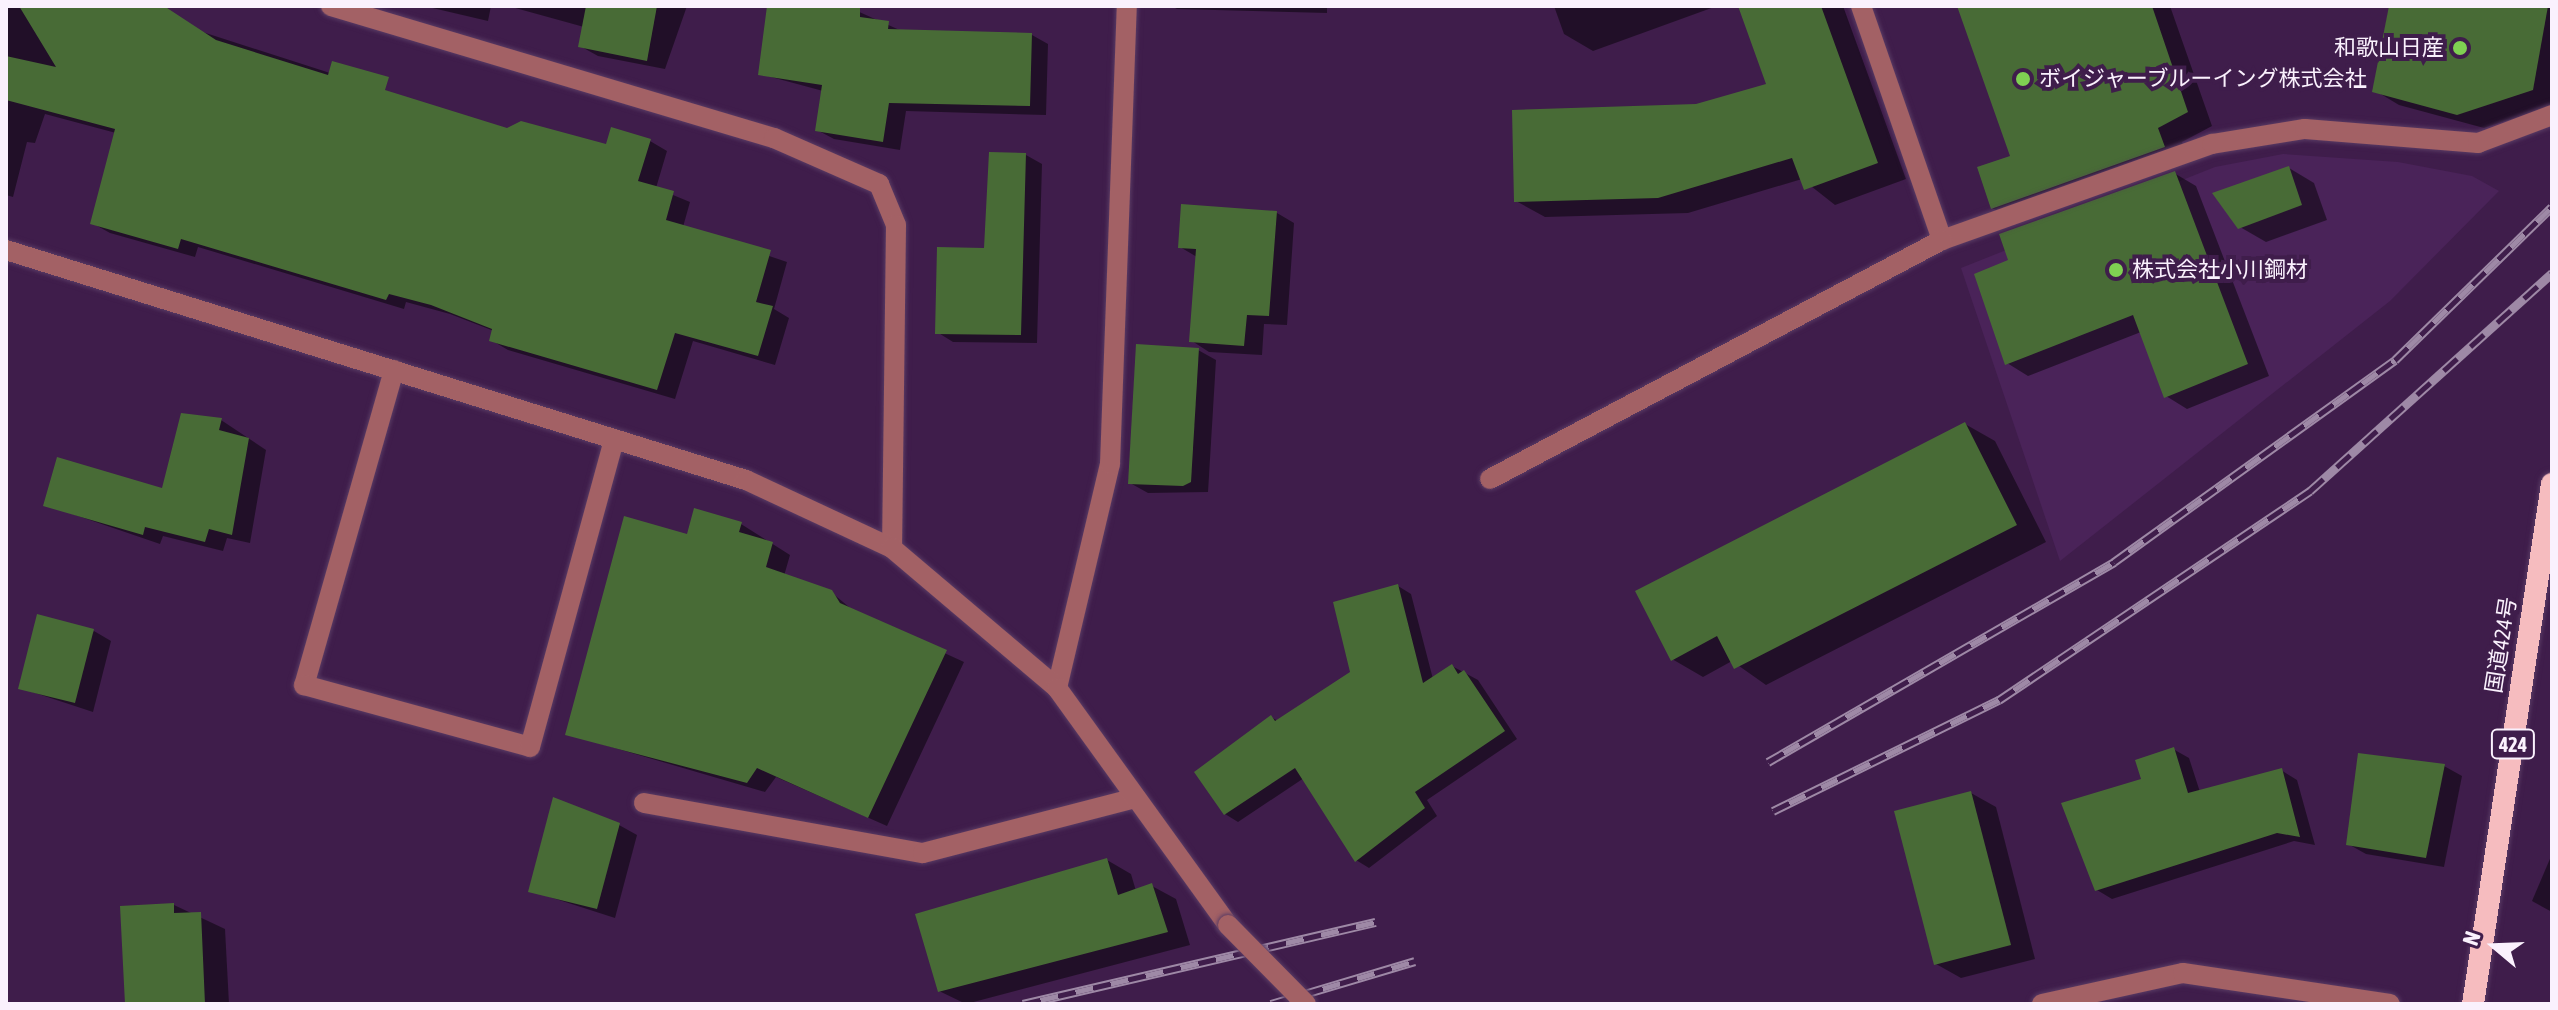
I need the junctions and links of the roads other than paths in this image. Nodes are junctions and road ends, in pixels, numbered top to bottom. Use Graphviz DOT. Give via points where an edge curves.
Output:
graph roads {
  1 [pos="331,6"];
  2 [pos="1127,6"];
  3 [pos="1861,6"];
  4 [pos="2552,115"];
  5 [pos="1942,240"];
  6 [pos="6,250"];
  7 [pos="394,370"];
  8 [pos="614,439"];
  9 [pos="1490,479"];
  10 [pos="2552,484"];
  11 [pos="892,548"];
  12 [pos="1057,688"];
  13 [pos="1136,798"];
  14 [pos="644,803"];
  15 [pos="1306,1004"];
  16 [pos="2042,1004"];
  17 [pos="2390,1004"];
  18 [pos="2473,1004"];
  1 -- 11 [label="street" via="774,138 879,184 896,225"];
  2 -- 12 [label="street" via="1110,464"];
  3 -- 5 [label="street"];
  4 -- 5 [label="street" via="2478,143 2305,129 2212,144"];
  5 -- 9 [label="street"];
  6 -- 7 [label="street"];
  7 -- 8 [label="street"];
  7 -- 8 [label="street" via="304,685 530,747"];
  8 -- 11 [label="street" via="746,480"];
  10 -- 18 [label="highway, 国道424号 / 424"];
  11 -- 12 [label="street"];
  12 -- 13 [label="street"];
  13 -- 14 [label="street" via="923,853"];
  13 -- 15 [label="street, bridge" via="1228,925"];
  16 -- 17 [label="street" via="2183,973"];
}
